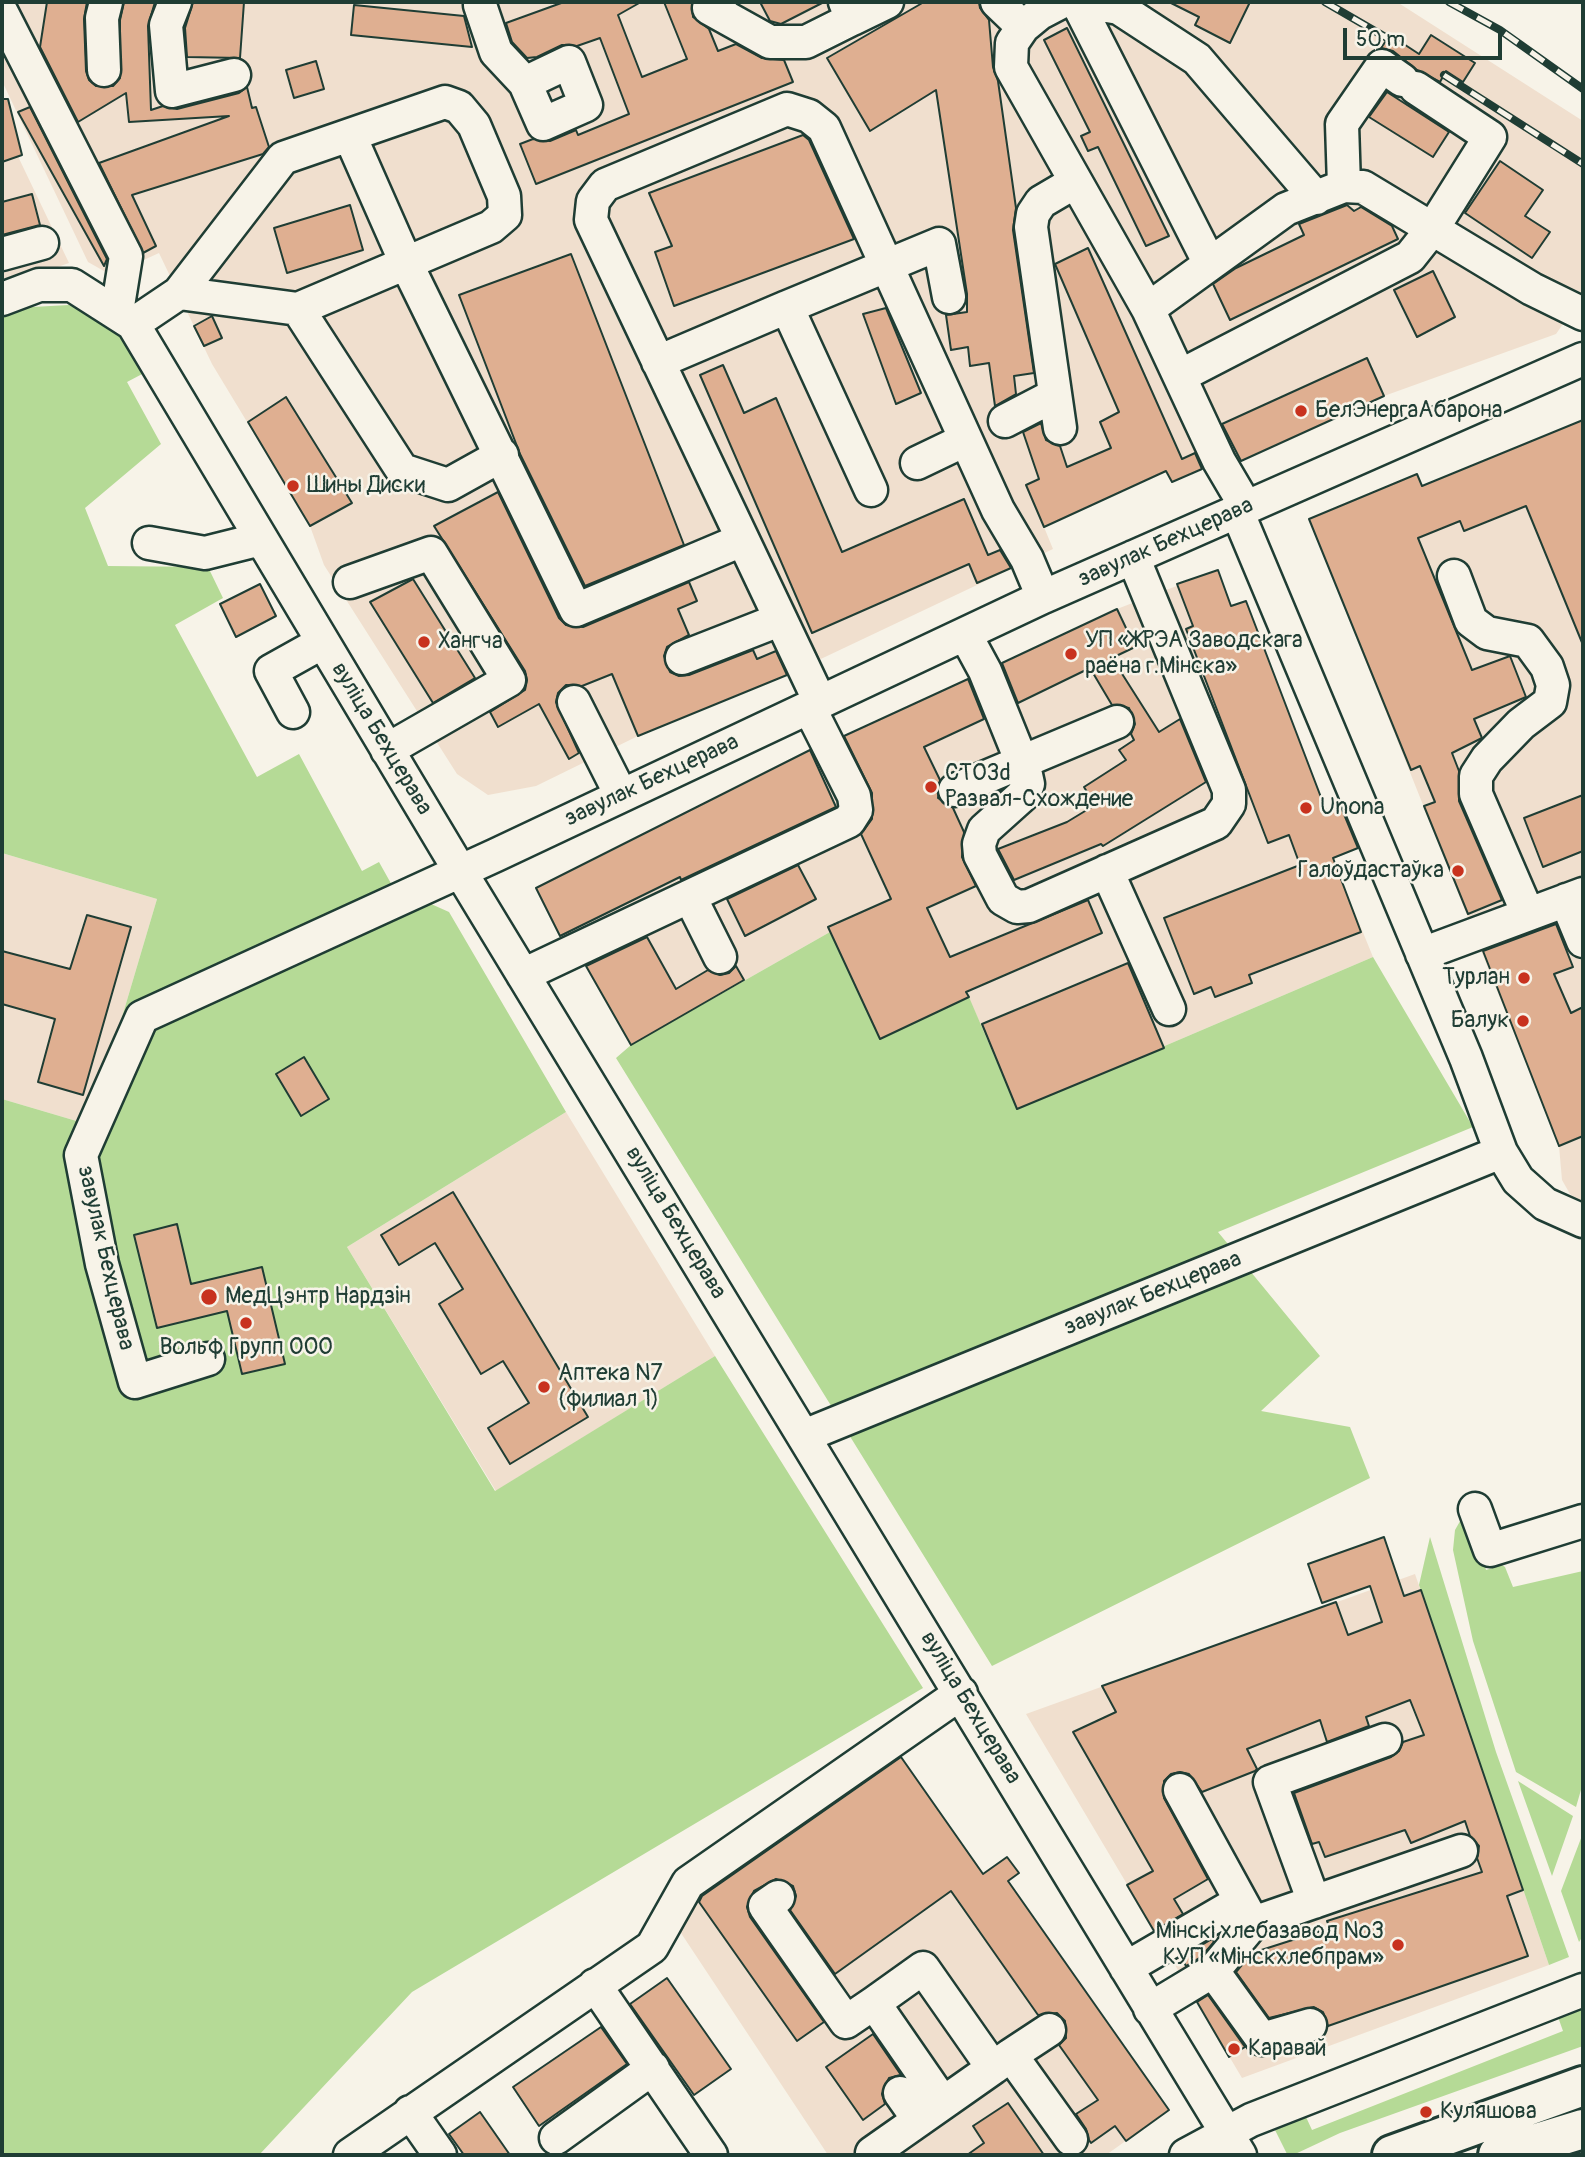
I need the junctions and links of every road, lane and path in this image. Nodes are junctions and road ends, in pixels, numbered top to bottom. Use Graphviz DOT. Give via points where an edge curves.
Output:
graph roads {
  1 [pos="106,2"];
  2 [pos="175,2"];
  3 [pos="887,2"];
  4 [pos="997,2"];
  5 [pos="1062,2"];
  6 [pos="1077,2"];
  7 [pos="1083,2"];
  8 [pos="711,4"];
  9 [pos="480,5"];
  10 [pos="848,10"];
  11 [pos="2,13"];
  12 [pos="1023,27"];
  13 [pos="104,70"];
  14 [pos="234,75"];
  15 [pos="525,83"];
  16 [pos="350,136"];
  17 [pos="1075,182"];
  18 [pos="1330,192"];
  19 [pos="1433,228"];
  20 [pos="42,243"];
  21 [pos="2,254"];
  22 [pos="1210,264"];
  23 [pos="407,265"];
  24 [pos="886,266"];
  25 [pos="178,293"];
  26 [pos="949,297"];
  27 [pos="2,299"];
  28 [pos="787,307"];
  29 [pos="1148,309"];
  30 [pos="298,310"];
  31 [pos="117,312"];
  32 [pos="1583,314"];
  33 [pos="1583,359"];
  34 [pos="658,362"];
  35 [pos="1180,376"];
  36 [pos="1055,395"];
  37 [pos="1005,421"];
  38 [pos="1060,428"];
  39 [pos="965,440"];
  40 [pos="502,456"];
  41 [pos="917,463"];
  42 [pos="871,490"];
  43 [pos="1241,509"];
  44 [pos="261,538"];
  45 [pos="742,540"];
  46 [pos="149,543"];
  47 [pos="1133,557"];
  48 [pos="1454,576"];
  49 [pos="350,582"];
  50 [pos="1043,597"];
  51 [pos="779,620"];
  52 [pos="965,634"];
  53 [pos="323,642"];
  54 [pos="682,658"];
  55 [pos="574,702"];
  56 [pos="814,705"];
  57 [pos="293,712"];
  58 [pos="1116,722"];
  59 [pos="387,750"];
  60 [pos="1022,763"];
  61 [pos="955,790"];
  62 [pos="621,795"];
  63 [pos="460,871"];
  64 [pos="1107,872"];
  65 [pos="690,897"];
  66 [pos="1575,897"];
  67 [pos="1528,914"];
  68 [pos="1583,941"];
  69 [pos="1422,954"];
  70 [pos="720,957"];
  71 [pos="523,975"];
  72 [pos="1168,1009"];
  73 [pos="1501,1152"];
  74 [pos="1583,1221"];
  75 [pos="208,1359"];
  76 [pos="804,1436"];
  77 [pos="1475,1508"];
  78 [pos="1583,1521"];
  79 [pos="961,1693"];
  80 [pos="1385,1740"];
  81 [pos="1180,1790"];
  82 [pos="1461,1851"];
  83 [pos="779,1897"];
  84 [pos="1314,1902"];
  85 [pos="1247,1912"];
  86 [pos="1126,1968"];
  87 [pos="1213,1971"];
  88 [pos="595,1985"];
  89 [pos="1583,1990"];
  90 [pos="874,2003"];
  91 [pos="1150,2008"];
  92 [pos="1310,2025"];
  93 [pos="1049,2030"];
  94 [pos="1002,2062"];
  95 [pos="653,2068"];
  96 [pos="1583,2086"];
  97 [pos="901,2093"];
  98 [pos="410,2112"];
  99 [pos="931,2112"];
  100 [pos="1583,2129"];
  101 [pos="556,2138"];
  102 [pos="1232,2143"];
  103 [pos="1078,2148"];
  104 [pos="872,2153"];
  105 [pos="350,2155"];
  106 [pos="440,2155"];
  107 [pos="711,2155"];
  108 [pos="1186,2155"];
  109 [pos="1392,2155"];
  110 [pos="1498,2155"];
  1 -- 13 [label="street" via="102,18"];
  2 -- 14 [label="street" via="166,25 172,91"];
  3 -- 10 [label="street"];
  4 -- 12 [label="street"];
  5 -- 12 [label="street"];
  6 -- 22 [label="street"];
  7 -- 18 [label="street" via="1119,8 1197,59"];
  8 -- 10 [label="street" via="770,42 806,42"];
  9 -- 15 [label="street" via="496,51"];
  11 -- 31 [label="street" via="126,256"];
  12 -- 17 [label="street" via="1012,43 1011,67"];
  16 -- 23 [label="street"];
  16 -- 23 [label="street" via="445,102 459,107 474,125 503,196 505,215 491,227"];
  16 -- 25 [label="street" via="283,158"];
  17 -- 29 [label="street"];
  17 -- 36 [label="street" via="1041,202 1031,227"];
  18 -- 19 [label="street" via="1363,187"];
  18 -- 19 [label="street" via="1342,124 1382,66 1490,137"];
  18 -- 22 [label="street" via="1286,209"];
  19 -- 32 [label="street" via="1532,289"];
  19 -- 35 [label="street" via="1410,257"];
  20 -- 21 [label="street"];
  22 -- 29 [label="street"];
  23 -- 30 [label="street"];
  23 -- 40 [label="street"];
  24 -- 26 [label="street" via="939,244"];
  24 -- 28 [label="street"];
  24 -- 34 [label="street" via="824,128 787,109 605,185 593,201 591,220"];
  24 -- 39 [label="street"];
  25 -- 30 [label="street"];
  25 -- 31 [label="street"];
  27 -- 31 [label="street" via="39,285 72,285"];
  28 -- 34 [label="street"];
  28 -- 42 [label="street"];
  29 -- 35 [label="street"];
  30 -- 40 [label="street" via="402,470 448,485"];
  31 -- 44 [label="street, вуліца Бехцерава"];
  33 -- 43 [label="street, завулак Бехцерава"];
  34 -- 45 [label="street"];
  35 -- 43 [label="street"];
  36 -- 37 [label="street"];
  36 -- 38 [label="street"];
  39 -- 41 [label="street"];
  39 -- 50 [label="street"];
  40 -- 45 [label="street" via="576,610"];
  43 -- 47 [label="street, завулак Бехцерава"];
  43 -- 69 [label="street"];
  44 -- 46 [label="street" via="205,554"];
  44 -- 53 [label="street, вуліца Бехцерава"];
  45 -- 51 [label="street"];
  47 -- 50 [label="street, завулак Бехцерава"];
  47 -- 64 [label="street" via="1229,790 1229,804 1216,823"];
  48 -- 67 [label="street" via="1471,621 1487,633 1528,641 1547,667 1553,685 1550,702 1504,741 1476,776 1476,794"];
  49 -- 59 [label="street" via="430,553 509,680"];
  50 -- 52 [label="street, завулак Бехцерава"];
  51 -- 54 [label="street"];
  51 -- 56 [label="street"];
  52 -- 56 [label="street, завулак Бехцерава"];
  52 -- 60 [label="street"];
  53 -- 57 [label="street" via="271,671"];
  53 -- 59 [label="street, вуліца Бехцерава"];
  55 -- 62 [label="street"];
  56 -- 62 [label="street, завулак Бехцерава"];
  56 -- 65 [label="street" via="854,796 856,810 849,821"];
  58 -- 60 [label="street"];
  59 -- 63 [label="street, вуліца Бехцерава"];
  60 -- 61 [label="street"];
  60 -- 64 [label="street" via="1028,784 1023,795 984,830 979,844 1003,899 1017,907 1028,906"];
  62 -- 63 [label="street, завулак Бехцерава"];
  63 -- 71 [label="street, вуліца Бехцерава"];
  63 -- 75 [label="street, завулак Бехцерава" via="142,1017 81,1155 102,1264 135,1382"];
  64 -- 72 [label="street"];
  65 -- 70 [label="street"];
  65 -- 71 [label="street"];
  66 -- 67 [label="street"];
  66 -- 68 [label="street"];
  67 -- 69 [label="street"];
  69 -- 73 [label="street"];
  71 -- 76 [label="street, вуліца Бехцерава"];
  73 -- 74 [label="street" via="1518,1180 1545,1203"];
  73 -- 76 [label="street, завулак Бехцерава"];
  76 -- 79 [label="street, вуліца Бехцерава"];
  77 -- 78 [label="street" via="1490,1550"];
  79 -- 86 [label="street, вуліца Бехцерава"];
  79 -- 88 [label="street" via="688,1883 652,1947"];
  80 -- 84 [label="street" via="1270,1782"];
  81 -- 85 [label="street"];
  82 -- 84 [label="street"];
  83 -- 90 [label="street" via="765,1906 808,1952 846,2022"];
  84 -- 85 [label="street"];
  85 -- 86 [label="street"];
  85 -- 87 [label="street"];
  86 -- 91 [label="street, вуліца Бехцерава"];
  87 -- 91 [label="street"];
  87 -- 92 [label="street" via="1262,2039"];
  88 -- 95 [label="street"];
  88 -- 98 [label="street"];
  89 -- 102 [label="street"];
  90 -- 94 [label="street" via="923,1968"];
  90 -- 99 [label="street"];
  91 -- 102 [label="street, вуліца Бехцерава"];
  93 -- 94 [label="street"];
  94 -- 99 [label="street"];
  94 -- 103 [label="street"];
  95 -- 101 [label="street"];
  95 -- 107 [label="street"];
  96 -- 109 [label="main road"];
  97 -- 99 [label="street"];
  98 -- 105 [label="street"];
  98 -- 106 [label="street"];
  99 -- 104 [label="street"];
  100 -- 110 [label="main road"];
  102 -- 108 [label="street"];
}
